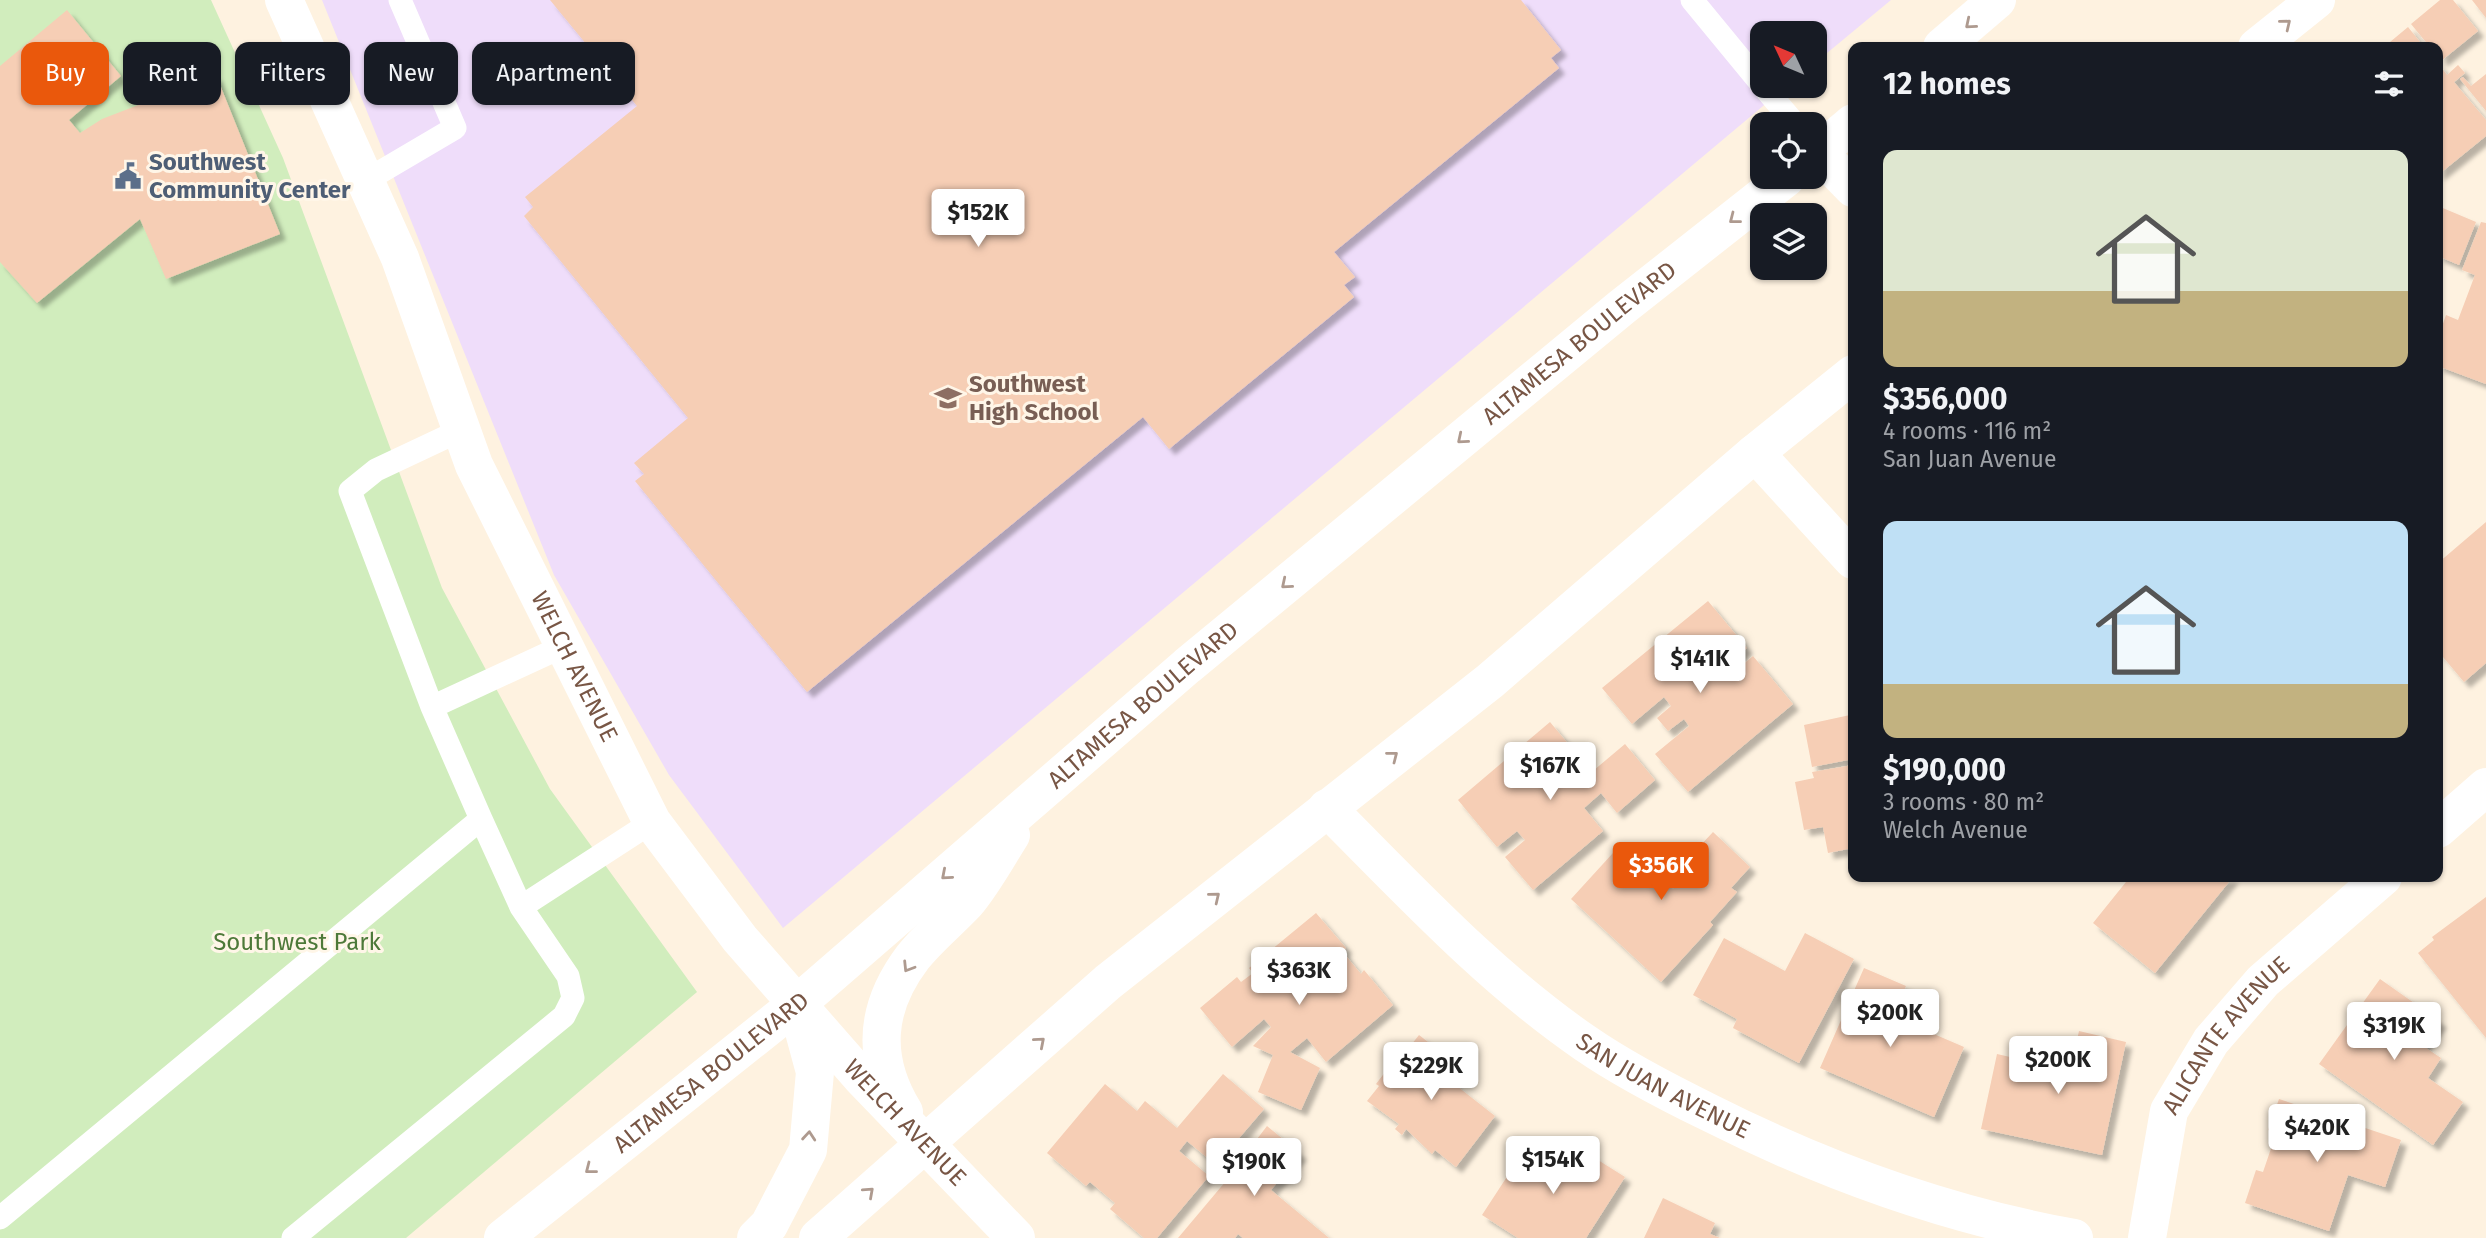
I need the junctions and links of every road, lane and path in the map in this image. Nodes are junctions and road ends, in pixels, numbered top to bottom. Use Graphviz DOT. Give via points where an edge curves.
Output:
graph roads {
  1 [pos="284,0"];
  2 [pos="400,0"];
  3 [pos="1692,0"];
  4 [pos="1997,0"];
  5 [pos="2316,0"];
  6 [pos="1948,42"];
  7 [pos="2263,42"];
  8 [pos="1750,69"];
  9 [pos="1773,98"];
  10 [pos="1785,112"];
  11 [pos="1848,126"];
  12 [pos="1827,137"];
  13 [pos="1827,161"];
  14 [pos="365,181"];
  15 [pos="1848,183"];
  16 [pos="1772,189"];
  17 [pos="1848,378"];
  18 [pos="461,430"];
  19 [pos="1755,453"];
  20 [pos="1848,555"];
  21 [pos="564,646"];
  22 [pos="432,707"];
  23 [pos="2486,786"];
  24 [pos="1037,796"];
  25 [pos="1327,808"];
  26 [pos="481,818"];
  27 [pos="652,822"];
  28 [pos="2443,825"];
  29 [pos="2377,882"];
  30 [pos="521,907"];
  31 [pos="797,1004"];
  32 [pos="923,1144"];
  33 [pos="0,1218"];
  34 [pos="293,1238"];
  35 [pos="503,1238"];
  36 [pos="756,1238"];
  37 [pos="818,1238"];
  38 [pos="1016,1238"];
  39 [pos="2074,1238"];
  40 [pos="2147,1238"];
  1 -- 14 [label="main road, WELCH AVENUE"];
  2 -- 14 [label="lane" via="455,128"];
  3 -- 8 [label="lane"];
  4 -- 6 [label="main road, one-way"];
  7 -- 5 [label="main road, one-way"];
  9 -- 10 [label="lane"];
  11 -- 12 [label="main road"];
  13 -- 15 [label="main road"];
  14 -- 18 [label="main road, WELCH AVENUE" via="400,258"];
  16 -- 24 [label="main road, ALTAMESA BOULEVARD, one-way" via="1494,412"];
  17 -- 19 [label="main road"];
  18 -- 21 [label="main road, WELCH AVENUE"];
  18 -- 22 [label="lane" via="376,470 350,491"];
  19 -- 20 [label="main road"];
  25 -- 19 [label="main road, one-way" via="1490,681"];
  21 -- 22 [label="lane"];
  21 -- 27 [label="main road, WELCH AVENUE"];
  22 -- 26 [label="lane"];
  23 -- 28 [label="main road"];
  24 -- 31 [label="main road, ALTAMESA BOULEVARD, one-way"];
  24 -- 32 [label="main road, one-way" via="968,901 914,957 889,997 879,1042 891,1090"];
  32 -- 25 [label="main road, one-way" via="1108,982"];
  25 -- 39 [label="main road, SAN JUAN AVENUE" via="1444,925 1520,993 1586,1043 1662,1089 1767,1142 1885,1189 2011,1226"];
  26 -- 30 [label="lane"];
  26 -- 33 [label="lane"];
  27 -- 30 [label="lane"];
  27 -- 31 [label="main road, WELCH AVENUE" via="740,939"];
  29 -- 40 [label="main road, ALICANTE AVENUE" via="2263,981 2211,1041 2169,1111"];
  30 -- 34 [label="lane" via="568,976 573,998 565,1016"];
  31 -- 32 [label="main road, WELCH AVENUE"];
  31 -- 35 [label="main road, ALTAMESA BOULEVARD, one-way"];
  36 -- 31 [label="main road, one-way" via="769,1225 808,1150 815,1072"];
  37 -- 32 [label="main road, one-way"];
  32 -- 38 [label="main road, WELCH AVENUE"];
}
